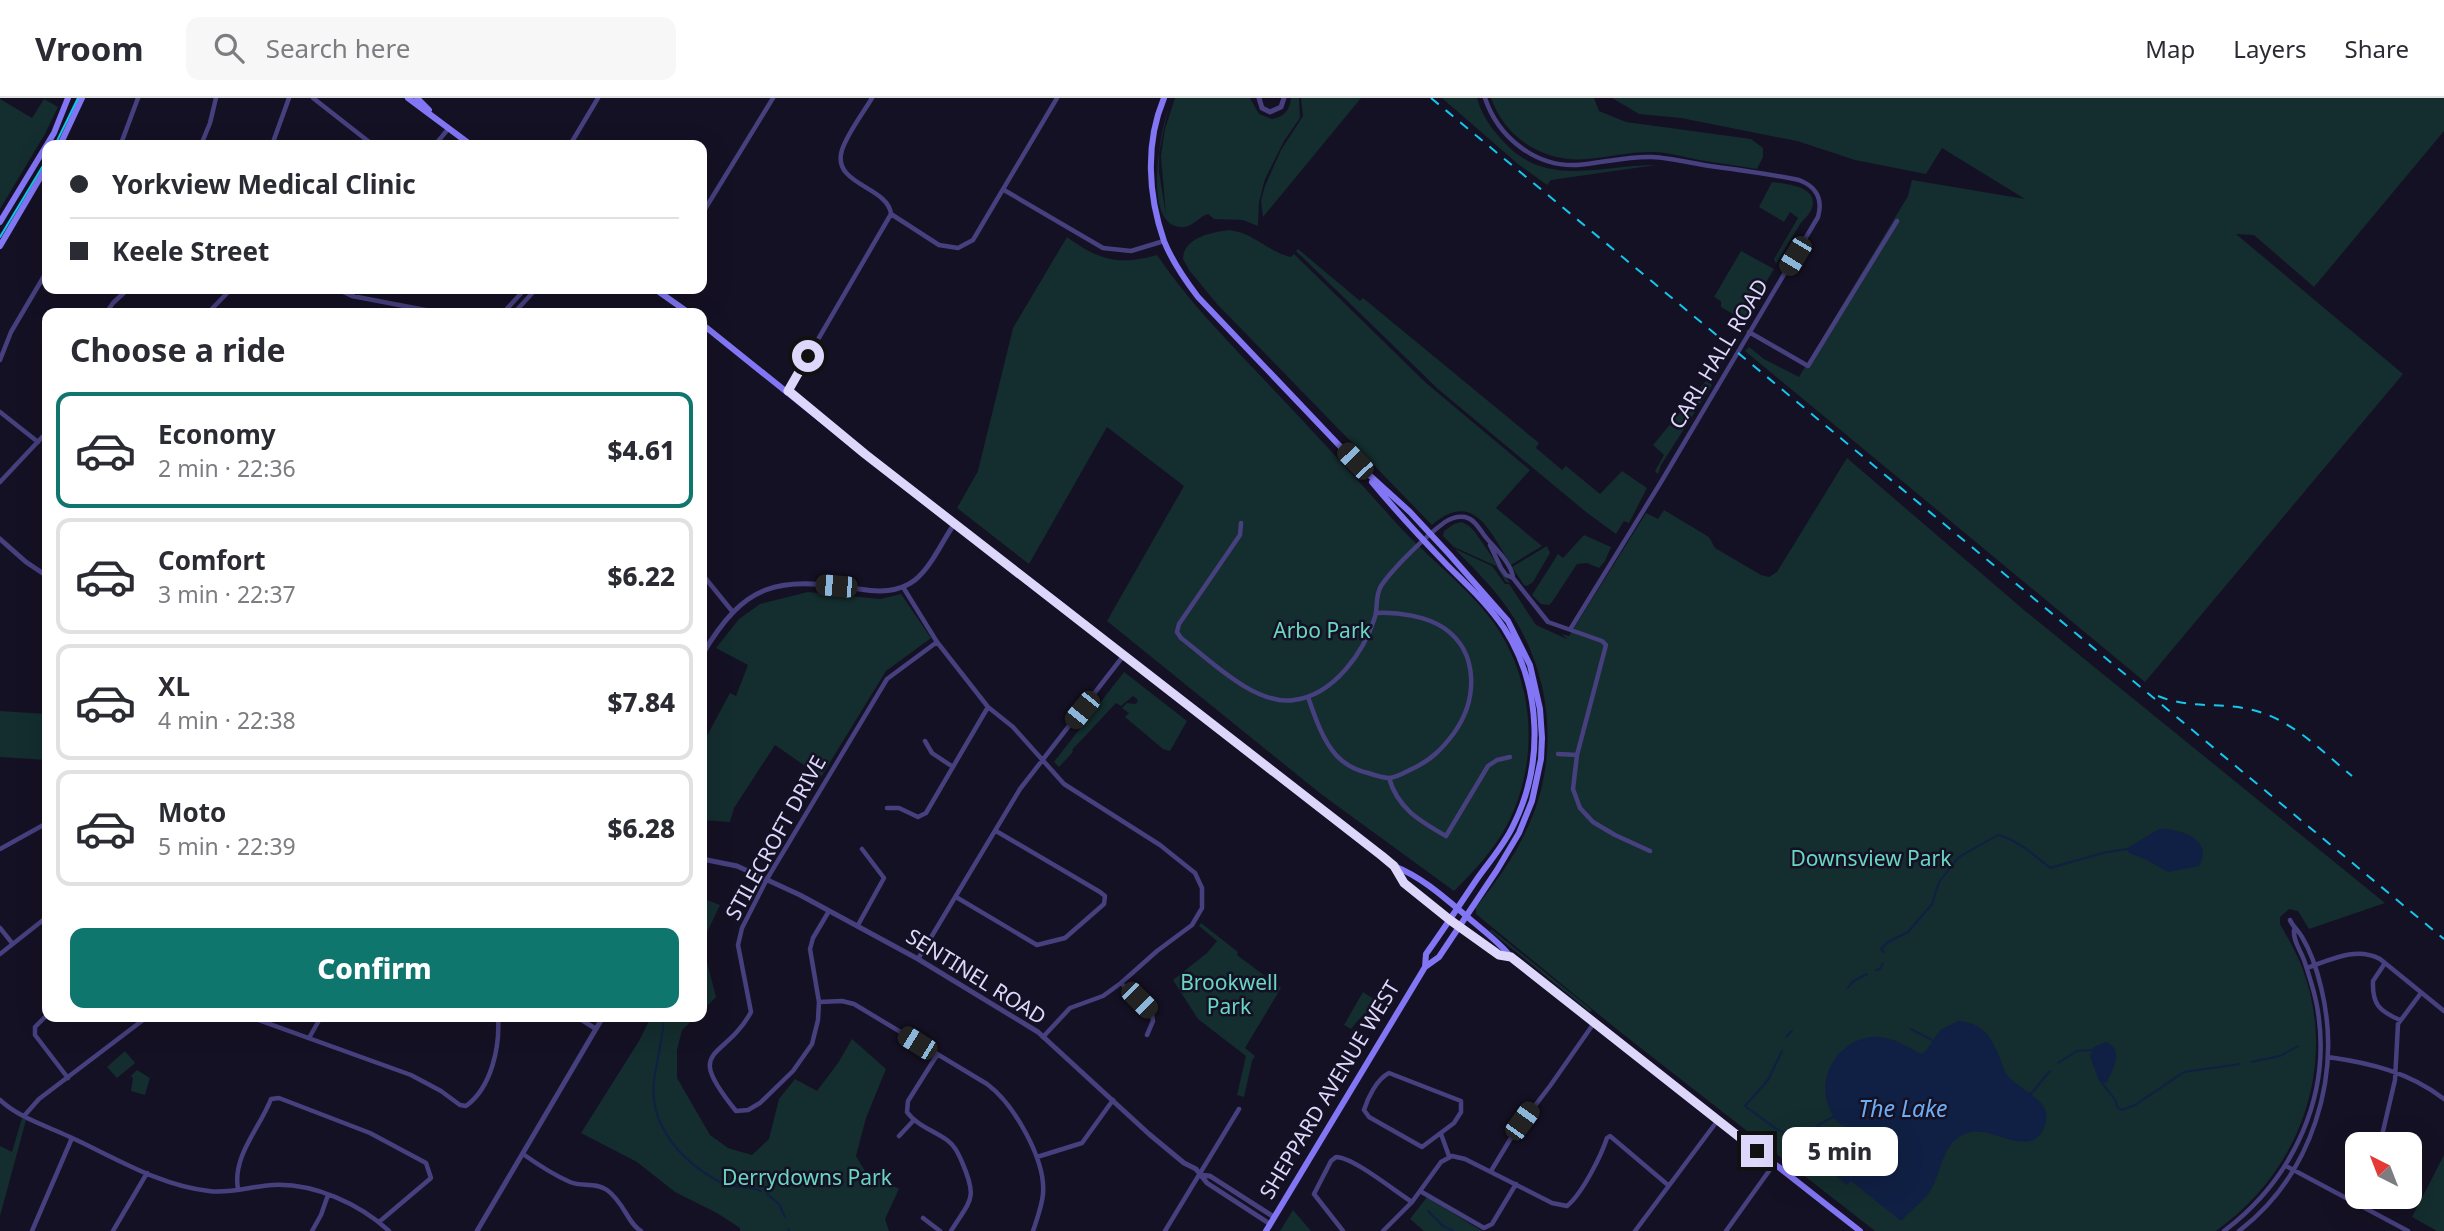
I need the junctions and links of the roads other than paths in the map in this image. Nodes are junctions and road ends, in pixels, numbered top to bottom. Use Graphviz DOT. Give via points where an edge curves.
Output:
graph roads {
  1 [pos="68,98"];
  2 [pos="82,98"];
  3 [pos="138,98"];
  4 [pos="216,98"];
  5 [pos="289,98"];
  6 [pos="313,98"];
  7 [pos="408,98"];
  8 [pos="598,98"];
  9 [pos="773,98"];
  10 [pos="872,98"];
  11 [pos="1057,98"];
  12 [pos="1164,98"];
  13 [pos="1259,98"];
  14 [pos="1284,98"];
  15 [pos="1485,98"];
  16 [pos="417,99"];
  17 [pos="449,128"];
  18 [pos="50,140"];
  19 [pos="62,140"];
  20 [pos="121,140"];
  21 [pos="203,140"];
  22 [pos="274,140"];
  23 [pos="367,140"];
  24 [pos="439,140"];
  25 [pos="465,140"];
  26 [pos="573,140"];
  27 [pos="42,153"];
  28 [pos="42,175"];
  29 [pos="1004,190"];
  30 [pos="707,207"];
  31 [pos="891,214"];
  32 [pos="1897,221"];
  33 [pos="0,222"];
  34 [pos="1164,241"];
  35 [pos="0,246"];
  36 [pos="42,279"];
  37 [pos="123,294"];
  38 [pos="226,294"];
  39 [pos="348,294"];
  40 [pos="530,294"];
  41 [pos="663,294"];
  42 [pos="352,296"];
  43 [pos="110,308"];
  44 [pos="213,308"];
  45 [pos="402,308"];
  46 [pos="514,308"];
  47 [pos="682,308"];
  48 [pos="707,328"];
  49 [pos="1749,332"];
  50 [pos="0,360"];
  51 [pos="788,391"];
  52 [pos="0,412"];
  53 [pos="42,438"];
  54 [pos="38,442"];
  55 [pos="1355,461"];
  56 [pos="0,482"];
  57 [pos="954,523"];
  58 [pos="1241,523"];
  59 [pos="1431,534"];
  60 [pos="0,539"];
  61 [pos="1424,541"];
  62 [pos="42,573"];
  63 [pos="707,580"];
  64 [pos="903,587"];
  65 [pos="732,611"];
  66 [pos="1377,612"];
  67 [pos="1571,628"];
  68 [pos="937,642"];
  69 [pos="707,647"];
  70 [pos="1124,655"];
  71 [pos="1308,697"];
  72 [pos="988,707"];
  73 [pos="925,741"];
  74 [pos="1558,754"];
  75 [pos="1577,755"];
  76 [pos="1510,757"];
  77 [pos="1042,760"];
  78 [pos="953,767"];
  79 [pos="1390,778"];
  80 [pos="887,808"];
  81 [pos="42,826"];
  82 [pos="996,831"];
  83 [pos="0,849"];
  84 [pos="862,849"];
  85 [pos="1650,851"];
  86 [pos="707,860"];
  87 [pos="1394,866"];
  88 [pos="767,879"];
  89 [pos="956,897"];
  90 [pos="1457,907"];
  91 [pos="829,911"];
  92 [pos="1466,916"];
  93 [pos="1450,920"];
  94 [pos="2290,920"];
  95 [pos="42,921"];
  96 [pos="858,925"];
  97 [pos="1459,926"];
  98 [pos="0,928"];
  99 [pos="2294,929"];
  100 [pos="12,943"];
  101 [pos="0,954"];
  102 [pos="1511,957"];
  103 [pos="918,958"];
  104 [pos="2385,963"];
  105 [pos="2314,965"];
  106 [pos="1425,967"];
  107 [pos="2306,968"];
  108 [pos="1121,983"];
  109 [pos="2421,993"];
  110 [pos="819,1002"];
  111 [pos="2444,1012"];
  112 [pos="42,1020"];
  113 [pos="2400,1020"];
  114 [pos="141,1022"];
  115 [pos="264,1022"];
  116 [pos="318,1022"];
  117 [pos="498,1022"];
  118 [pos="585,1022"];
  119 [pos="600,1022"];
  120 [pos="1594,1023"];
  121 [pos="596,1029"];
  122 [pos="1147,1035"];
  123 [pos="1043,1037"];
  124 [pos="309,1038"];
  125 [pos="937,1055"];
  126 [pos="2321,1057"];
  127 [pos="2329,1058"];
  128 [pos="2395,1071"];
  129 [pos="68,1078"];
  130 [pos="2444,1098"];
  131 [pos="0,1100"];
  132 [pos="1113,1100"];
  133 [pos="1239,1109"];
  134 [pos="24,1116"];
  135 [pos="914,1120"];
  136 [pos="1717,1120"];
  137 [pos="2383,1132"];
  138 [pos="1441,1134"];
  139 [pos="899,1136"];
  140 [pos="72,1138"];
  141 [pos="523,1154"];
  142 [pos="1450,1156"];
  143 [pos="1037,1157"];
  144 [pos="1774,1164"];
  145 [pos="2286,1166"];
  146 [pos="2293,1170"];
  147 [pos="1490,1171"];
  148 [pos="147,1173"];
  149 [pos="1200,1175"];
  150 [pos="1516,1184"];
  151 [pos="1668,1185"];
  152 [pos="238,1189"];
  153 [pos="1420,1191"];
  154 [pos="328,1195"];
  155 [pos="2345,1198"];
  156 [pos="1412,1202"];
  157 [pos="2366,1209"];
  158 [pos="1274,1217"];
  159 [pos="923,1218"];
  160 [pos="379,1222"];
  161 [pos="1270,1224"];
  162 [pos="632,1229"];
  163 [pos="1386,1230"];
  164 [pos="32,1231"];
  165 [pos="113,1231"];
  166 [pos="312,1231"];
  167 [pos="389,1231"];
  168 [pos="477,1231"];
  169 [pos="641,1231"];
  170 [pos="940,1231"];
  171 [pos="951,1231"];
  172 [pos="1033,1231"];
  173 [pos="1165,1231"];
  174 [pos="1266,1231"];
  175 [pos="1343,1231"];
  176 [pos="1635,1231"];
  177 [pos="1726,1231"];
  178 [pos="1860,1231"];
  179 [pos="2224,1231"];
  180 [pos="2239,1231"];
  181 [pos="2408,1231"];
  1 -- 18 [label="main road"];
  2 -- 19 [label="main road"];
  3 -- 20 [label="street"];
  4 -- 21 [label="street"];
  5 -- 22 [label="street"];
  6 -- 23 [label="street"];
  7 -- 16 [label="main road"];
  8 -- 26 [label="street"];
  9 -- 30 [label="street"];
  10 -- 31 [label="street" via="841,151 842,162 845,172 887,203"];
  11 -- 29 [label="street"];
  12 -- 34 [label="main road, SHEPPARD AVENUE WEST" via="1151,154 1154,204"];
  13 -- 14 [label="street" via="1262,108 1270,112 1281,107"];
  15 -- 49 [label="street, CARL HALL ROAD" via="1511,139 1535,156 1554,162 1576,165 1652,157 1794,179 1813,188 1820,199 1818,217"];
  16 -- 17 [label="main road"];
  17 -- 24 [label="street"];
  17 -- 25 [label="main road"];
  27 -- 33 [label="main road"];
  28 -- 35 [label="main road"];
  29 -- 31 [label="street" via="973,240 958,248 939,245"];
  29 -- 34 [label="street" via="1103,248 1131,251"];
  31 -- 51 [label="street"];
  32 -- 49 [label="street" via="1808,366"];
  34 -- 55 [label="main road, SHEPPARD AVENUE WEST" via="1198,297"];
  36 -- 50 [label="street"];
  37 -- 43 [label="street"];
  38 -- 44 [label="street"];
  39 -- 42 [label="street"];
  40 -- 46 [label="street"];
  41 -- 47 [label="main road"];
  42 -- 45 [label="street"];
  48 -- 51 [label="main road"];
  49 -- 67 [label="street, CARL HALL ROAD"];
  51 -- 57 [label="main road"];
  52 -- 54 [label="street"];
  53 -- 54 [label="street"];
  54 -- 56 [label="street"];
  55 -- 59 [label="main road, SHEPPARD AVENUE WEST"];
  55 -- 61 [label="main road, SHEPPARD AVENUE WEST"];
  57 -- 64 [label="street" via="923,573"];
  57 -- 70 [label="main road"];
  58 -- 71 [label="street" via="1240,535 1179,624 1178,635 1256,694 1284,701"];
  59 -- 61 [label="street"];
  59 -- 67 [label="street" via="1454,517 1475,523 1506,575 1545,619"];
  59 -- 92 [label="main road, SHEPPARD AVENUE WEST" via="1508,621 1530,665 1540,709 1541,759 1532,801 1509,852"];
  60 -- 62 [label="street"];
  61 -- 66 [label="street" via="1380,587"];
  61 -- 90 [label="main road, SHEPPARD AVENUE WEST" via="1504,628 1523,666 1534,712 1533,761 1522,807 1512,829"];
  63 -- 65 [label="street"];
  64 -- 65 [label="street" via="873,592 781,585"];
  64 -- 68 [label="street"];
  65 -- 69 [label="street"];
  66 -- 71 [label="street" via="1351,666"];
  66 -- 79 [label="street" via="1414,617 1444,629 1466,653 1472,680 1467,713 1452,736 1430,760"];
  67 -- 75 [label="street" via="1606,645"];
  68 -- 72 [label="street"];
  68 -- 88 [label="street, STILECROFT DRIVE" via="887,679"];
  70 -- 77 [label="street"];
  70 -- 87 [label="main road"];
  71 -- 79 [label="street" via="1326,741 1341,760 1357,770"];
  72 -- 77 [label="street"];
  72 -- 78 [label="street"];
  73 -- 78 [label="street" via="932,753"];
  74 -- 75 [label="street"];
  75 -- 85 [label="street" via="1573,789 1586,815"];
  76 -- 79 [label="street" via="1488,766 1446,836 1416,819 1396,796"];
  77 -- 82 [label="street"];
  77 -- 108 [label="street" via="1069,788 1193,871 1202,885 1203,905 1192,925"];
  78 -- 80 [label="street" via="922,816"];
  81 -- 83 [label="street"];
  82 -- 89 [label="street"];
  82 -- 89 [label="street" via="1101,892 1104,904 1065,938 1037,946"];
  84 -- 96 [label="street" via="884,877"];
  86 -- 88 [label="street, SENTINEL ROAD"];
  87 -- 90 [label="main road" via="1412,873"];
  87 -- 93 [label="main road" via="1404,883"];
  88 -- 91 [label="street, SENTINEL ROAD"];
  88 -- 110 [label="street, STILECROFT DRIVE" via="738,941 751,1012 709,1063 711,1075 736,1111 754,1107 802,1060 813,1040"];
  89 -- 103 [label="street"];
  90 -- 92 [label="main road"];
  90 -- 93 [label="main road, SHEPPARD AVENUE WEST"];
  91 -- 96 [label="street, SENTINEL ROAD"];
  91 -- 110 [label="street, STILECROFT DRIVE" via="810,949"];
  92 -- 97 [label="main road, SHEPPARD AVENUE WEST"];
  92 -- 102 [label="main road"];
  93 -- 97 [label="main road"];
  93 -- 106 [label="main road, SHEPPARD AVENUE WEST" via="1426,954"];
  94 -- 99 [label="street"];
  95 -- 100 [label="street"];
  96 -- 103 [label="street, SENTINEL ROAD"];
  97 -- 102 [label="main road" via="1499,955"];
  97 -- 106 [label="main road, SHEPPARD AVENUE WEST" via="1440,957"];
  98 -- 100 [label="street"];
  99 -- 105 [label="street" via="2301,934"];
  99 -- 107 [label="street"];
  100 -- 101 [label="street"];
  102 -- 120 [label="main road"];
  103 -- 123 [label="street, SENTINEL ROAD"];
  104 -- 105 [label="street" via="2354,953"];
  104 -- 109 [label="street"];
  104 -- 113 [label="street" via="2373,981 2376,1001 2380,1011"];
  105 -- 107 [label="street"];
  105 -- 127 [label="street" via="2322,988"];
  106 -- 158 [label="main road, SHEPPARD AVENUE WEST"];
  107 -- 126 [label="street" via="2319,1017"];
  108 -- 122 [label="street" via="1152,1014"];
  108 -- 123 [label="street" via="1103,996 1070,1008"];
  109 -- 111 [label="street"];
  109 -- 113 [label="street"];
  110 -- 125 [label="street" via="854,1003"];
  112 -- 129 [label="street" via="35,1035"];
  113 -- 128 [label="street"];
  114 -- 129 [label="street"];
  115 -- 124 [label="street"];
  116 -- 124 [label="street"];
  117 -- 124 [label="street" via="492,1066 466,1106 411,1075"];
  118 -- 121 [label="street"];
  119 -- 121 [label="street"];
  120 -- 136 [label="main road"];
  120 -- 147 [label="street"];
  121 -- 141 [label="street"];
  123 -- 132 [label="street, SENTINEL ROAD"];
  125 -- 135 [label="street" via="908,1101 906,1112"];
  125 -- 143 [label="street" via="993,1089 1017,1118"];
  126 -- 127 [label="street"];
  126 -- 145 [label="street" via="2307,1124"];
  127 -- 128 [label="street"];
  127 -- 146 [label="street" via="2315,1127"];
  128 -- 130 [label="street"];
  128 -- 137 [label="street"];
  129 -- 134 [label="street"];
  131 -- 134 [label="street"];
  132 -- 143 [label="street" via="1082,1143"];
  132 -- 149 [label="street, SENTINEL ROAD"];
  133 -- 149 [label="street"];
  134 -- 140 [label="street"];
  135 -- 139 [label="street"];
  135 -- 171 [label="street" via="951,1143 971,1181 971,1199"];
  136 -- 144 [label="main road"];
  136 -- 151 [label="street"];
  138 -- 138 [label="street" via="1461,1112 1461,1101 1394,1074 1381,1077 1365,1104 1365,1114 1417,1146"];
  138 -- 142 [label="street"];
  140 -- 148 [label="street"];
  140 -- 164 [label="street"];
  141 -- 162 [label="street" via="571,1182 602,1187 622,1205"];
  141 -- 168 [label="street"];
  142 -- 147 [label="street"];
  142 -- 153 [label="street"];
  143 -- 172 [label="street" via="1043,1193"];
  144 -- 177 [label="street"];
  144 -- 178 [label="main road"];
  145 -- 146 [label="street"];
  145 -- 179 [label="street" via="2257,1203"];
  146 -- 155 [label="street"];
  146 -- 180 [label="street"];
  147 -- 150 [label="street"];
  148 -- 152 [label="street" via="219,1192"];
  148 -- 165 [label="street"];
  149 -- 158 [label="street, SENTINEL ROAD" via="1210,1176"];
  149 -- 161 [label="street, SENTINEL ROAD"];
  149 -- 173 [label="street"];
  150 -- 151 [label="street" via="1567,1206 1610,1136"];
  150 -- 153 [label="street" via="1492,1224 1484,1228"];
  151 -- 176 [label="street"];
  152 -- 154 [label="street" via="276,1185"];
  152 -- 160 [label="street" via="240,1159 271,1099 279,1098 370,1133 426,1163 431,1178"];
  153 -- 156 [label="street"];
  154 -- 160 [label="street"];
  154 -- 166 [label="street"];
  156 -- 163 [label="street"];
  156 -- 175 [label="street" via="1336,1157 1314,1194"];
  157 -- 181 [label="street"];
  158 -- 161 [label="main road, SHEPPARD AVENUE WEST"];
  159 -- 170 [label="street"];
  160 -- 167 [label="street"];
  161 -- 174 [label="main road, SHEPPARD AVENUE WEST"];
  162 -- 169 [label="street"];
}
